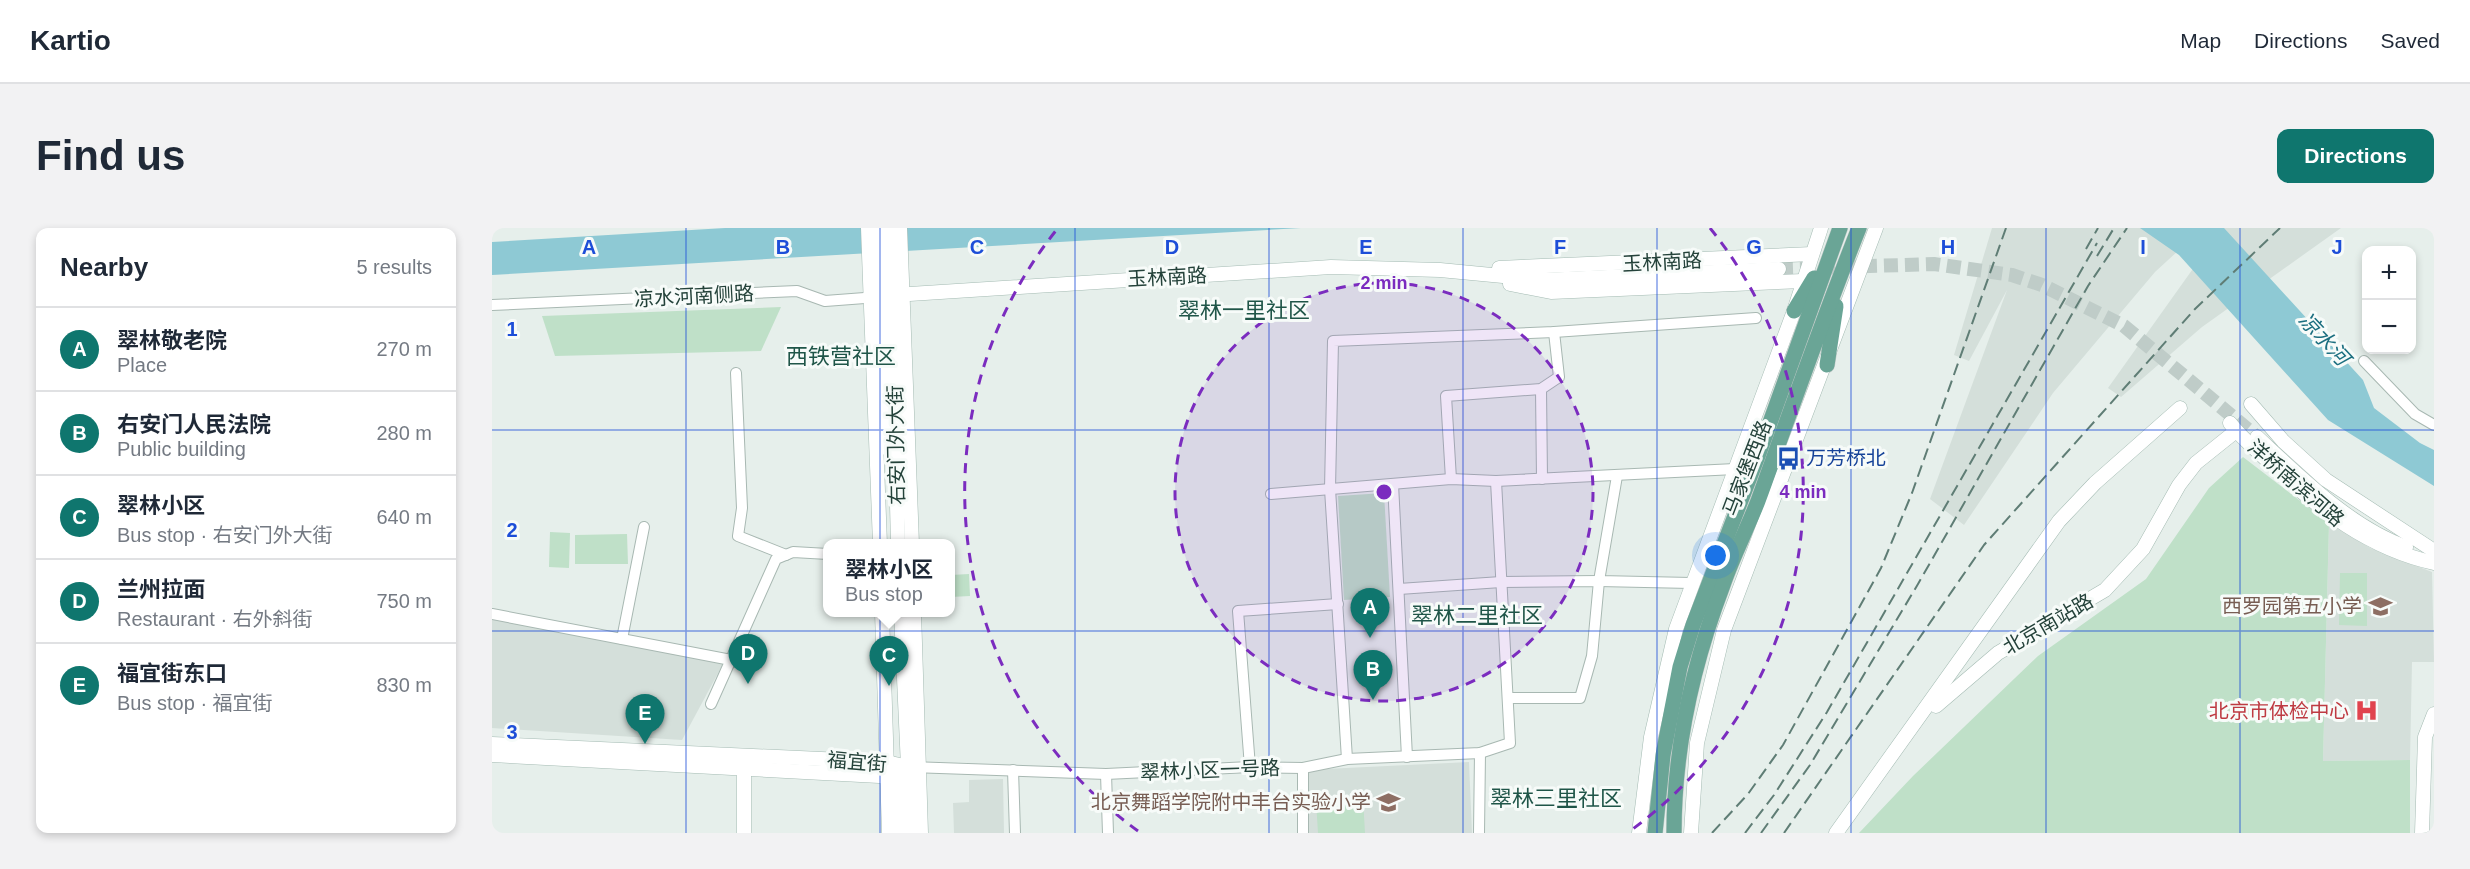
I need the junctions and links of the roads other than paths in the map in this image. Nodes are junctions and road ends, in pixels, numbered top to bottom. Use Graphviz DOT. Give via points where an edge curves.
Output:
graph roads {
  1 [pos="868,228"];
  2 [pos="879,228"];
  3 [pos="890,228"];
  4 [pos="900,228"];
  5 [pos="1821,228"];
  6 [pos="1840,228"];
  7 [pos="1859,228"];
  8 [pos="1876,228"];
  9 [pos="1830,253"];
  10 [pos="1812,254"];
  11 [pos="1779,269"];
  12 [pos="1440,270"];
  13 [pos="1842,271"];
  14 [pos="886,276"];
  15 [pos="1803,281"];
  16 [pos="888,296"];
  17 [pos="492,304"];
  18 [pos="1794,311"];
  19 [pos="1756,318"];
  20 [pos="1554,332"];
  21 [pos="2364,361"];
  22 [pos="1827,365"];
  23 [pos="736,373"];
  24 [pos="1541,389"];
  25 [pos="2251,404"];
  26 [pos="2180,408"];
  27 [pos="2434,425"];
  28 [pos="2233,427"];
  29 [pos="2257,437"];
  30 [pos="1735,469"];
  31 [pos="1617,476"];
  32 [pos="1451,478"];
  33 [pos="1542,479"];
  34 [pos="1496,481"];
  35 [pos="1393,484"];
  36 [pos="1330,489"];
  37 [pos="1271,494"];
  38 [pos="644,527"];
  39 [pos="880,539"];
  40 [pos="888,539"];
  41 [pos="898,539"];
  42 [pos="912,539"];
  43 [pos="2434,551"];
  44 [pos="823,554"];
  45 [pos="786,555"];
  46 [pos="2434,558"];
  47 [pos="2434,563"];
  48 [pos="1599,581"];
  49 [pos="1501,582"];
  50 [pos="1691,583"];
  51 [pos="1399,590"];
  52 [pos="1338,604"];
  53 [pos="492,614"];
  54 [pos="882,617"];
  55 [pos="889,617"];
  56 [pos="891,617"];
  57 [pos="901,617"];
  58 [pos="914,617"];
  59 [pos="622,639"];
  60 [pos="882,641"];
  61 [pos="731,660"];
  62 [pos="1508,698"];
  63 [pos="711,704"];
  64 [pos="2434,714"];
  65 [pos="1915,726"];
  66 [pos="492,744"];
  67 [pos="1480,753"];
  68 [pos="492,755"];
  69 [pos="1407,757"];
  70 [pos="1347,759"];
  71 [pos="744,762"];
  72 [pos="1250,767"];
  73 [pos="1303,768"];
  74 [pos="899,769"];
  75 [pos="1012,770"];
  76 [pos="1106,774"];
  77 [pos="744,833"];
  78 [pos="889,833"];
  79 [pos="900,833"];
  80 [pos="911,833"];
  81 [pos="921,833"];
  82 [pos="1015,833"];
  83 [pos="1108,833"];
  84 [pos="1303,833"];
  85 [pos="1479,833"];
  86 [pos="1639,833"];
  87 [pos="1655,833"];
  88 [pos="1674,833"];
  89 [pos="1691,833"];
  90 [pos="1836,833"];
  91 [pos="2422,833"];
  1 -- 14 [label="street"];
  2 -- 14 [label="street"];
  3 -- 14 [label="street"];
  4 -- 14 [label="street"];
  5 -- 10 [label="street, 马家堡西路"];
  6 -- 9 [label="main road, 马家堡西路"];
  7 -- 13 [label="main road, 马家堡西路"];
  8 -- 22 [label="street, 马家堡西路"];
  9 -- 18 [label="main road"];
  9 -- 87 [label="main road, 马家堡西路" via="1680,666 1663,755"];
  10 -- 12 [label="street, 玉林南路"];
  10 -- 15 [label="street, 马家堡西路"];
  11 -- 12 [label="street, 玉林南路" via="1544,280"];
  12 -- 15 [label="street, 玉林南路" via="1551,292"];
  12 -- 16 [label="street, 玉林南路" via="1331,267"];
  13 -- 22 [label="main road"];
  13 -- 88 [label="main road, 马家堡西路" via="1723,585 1691,685 1674,791"];
  14 -- 16 [label="street, 右安门外大街"];
  14 -- 16 [label="street"];
  15 -- 18 [label="street, 马家堡西路"];
  16 -- 17 [label="street, 凉水河南侧路" via="825,301 797,291"];
  16 -- 39 [label="street"];
  16 -- 40 [label="street, 右安门外大街"];
  16 -- 41 [label="street, 右安门外大街"];
  16 -- 42 [label="street"];
  18 -- 30 [label="street, 马家堡西路"];
  19 -- 20 [label="street"];
  20 -- 24 [label="street" via="1558,377"];
  20 -- 36 [label="street" via="1333,341"];
  21 -- 27 [label="street" via="2415,414"];
  22 -- 89 [label="street, 马家堡西路" via="1724,630 1697,742"];
  23 -- 45 [label="street" via="742,508 738,536"];
  24 -- 32 [label="street" via="1446,396"];
  24 -- 33 [label="street"];
  25 -- 43 [label="street, 洋桥南滨河路" via="2283,441 2326,480"];
  26 -- 65 [label="street, 北京南站路" via="2095,483 2059,521"];
  28 -- 47 [label="street, 洋桥南滨河路" via="2301,493 2342,525 2374,544"];
  28 -- 65 [label="street, 北京南站路" via="2196,463 2143,549 2104,590 1998,653"];
  29 -- 46 [label="street, 洋桥南滨河路" via="2323,496 2365,525 2401,546"];
  30 -- 31 [label="street"];
  30 -- 50 [label="street, 马家堡西路"];
  31 -- 33 [label="street"];
  31 -- 48 [label="street"];
  32 -- 34 [label="street"];
  32 -- 35 [label="street"];
  33 -- 34 [label="street"];
  34 -- 49 [label="street"];
  35 -- 36 [label="street"];
  35 -- 51 [label="street"];
  36 -- 37 [label="street"];
  36 -- 52 [label="street"];
  38 -- 59 [label="street"];
  44 -- 45 [label="street"];
  45 -- 61 [label="street" via="776,558"];
  48 -- 49 [label="street"];
  48 -- 50 [label="street"];
  48 -- 62 [label="street" via="1592,656 1580,698"];
  49 -- 51 [label="street"];
  49 -- 62 [label="street"];
  50 -- 86 [label="street, 马家堡西路" via="1662,681 1644,777"];
  51 -- 69 [label="street"];
  52 -- 70 [label="street"];
  52 -- 72 [label="street" via="1238,610"];
  53 -- 59 [label="street"];
  54 -- 60 [label="street"];
  55 -- 60 [label="street"];
  56 -- 74 [label="street"];
  57 -- 74 [label="street"];
  58 -- 74 [label="street"];
  59 -- 61 [label="street"];
  60 -- 74 [label="street"];
  61 -- 63 [label="street"];
  62 -- 67 [label="street, 翠林小区一号路" via="1509,743"];
  64 -- 91 [label="street" via="2425,737"];
  65 -- 90 [label="street, 北京南站路"];
  66 -- 71 [label="street, 福宜街"];
  67 -- 69 [label="street, 翠林小区一号路"];
  67 -- 85 [label="street"];
  68 -- 71 [label="street, 福宜街"];
  69 -- 70 [label="street, 翠林小区一号路"];
  70 -- 73 [label="street, 翠林小区一号路"];
  71 -- 74 [label="street, 福宜街"];
  71 -- 77 [label="street"];
  72 -- 73 [label="street, 翠林小区一号路"];
  72 -- 76 [label="street, 翠林小区一号路"];
  73 -- 84 [label="street"];
  74 -- 75 [label="street, 翠林小区一号路"];
  74 -- 78 [label="street"];
  74 -- 79 [label="street"];
  74 -- 80 [label="street"];
  74 -- 81 [label="street"];
  75 -- 76 [label="street, 翠林小区一号路"];
  75 -- 82 [label="street"];
  76 -- 83 [label="street"];
}
